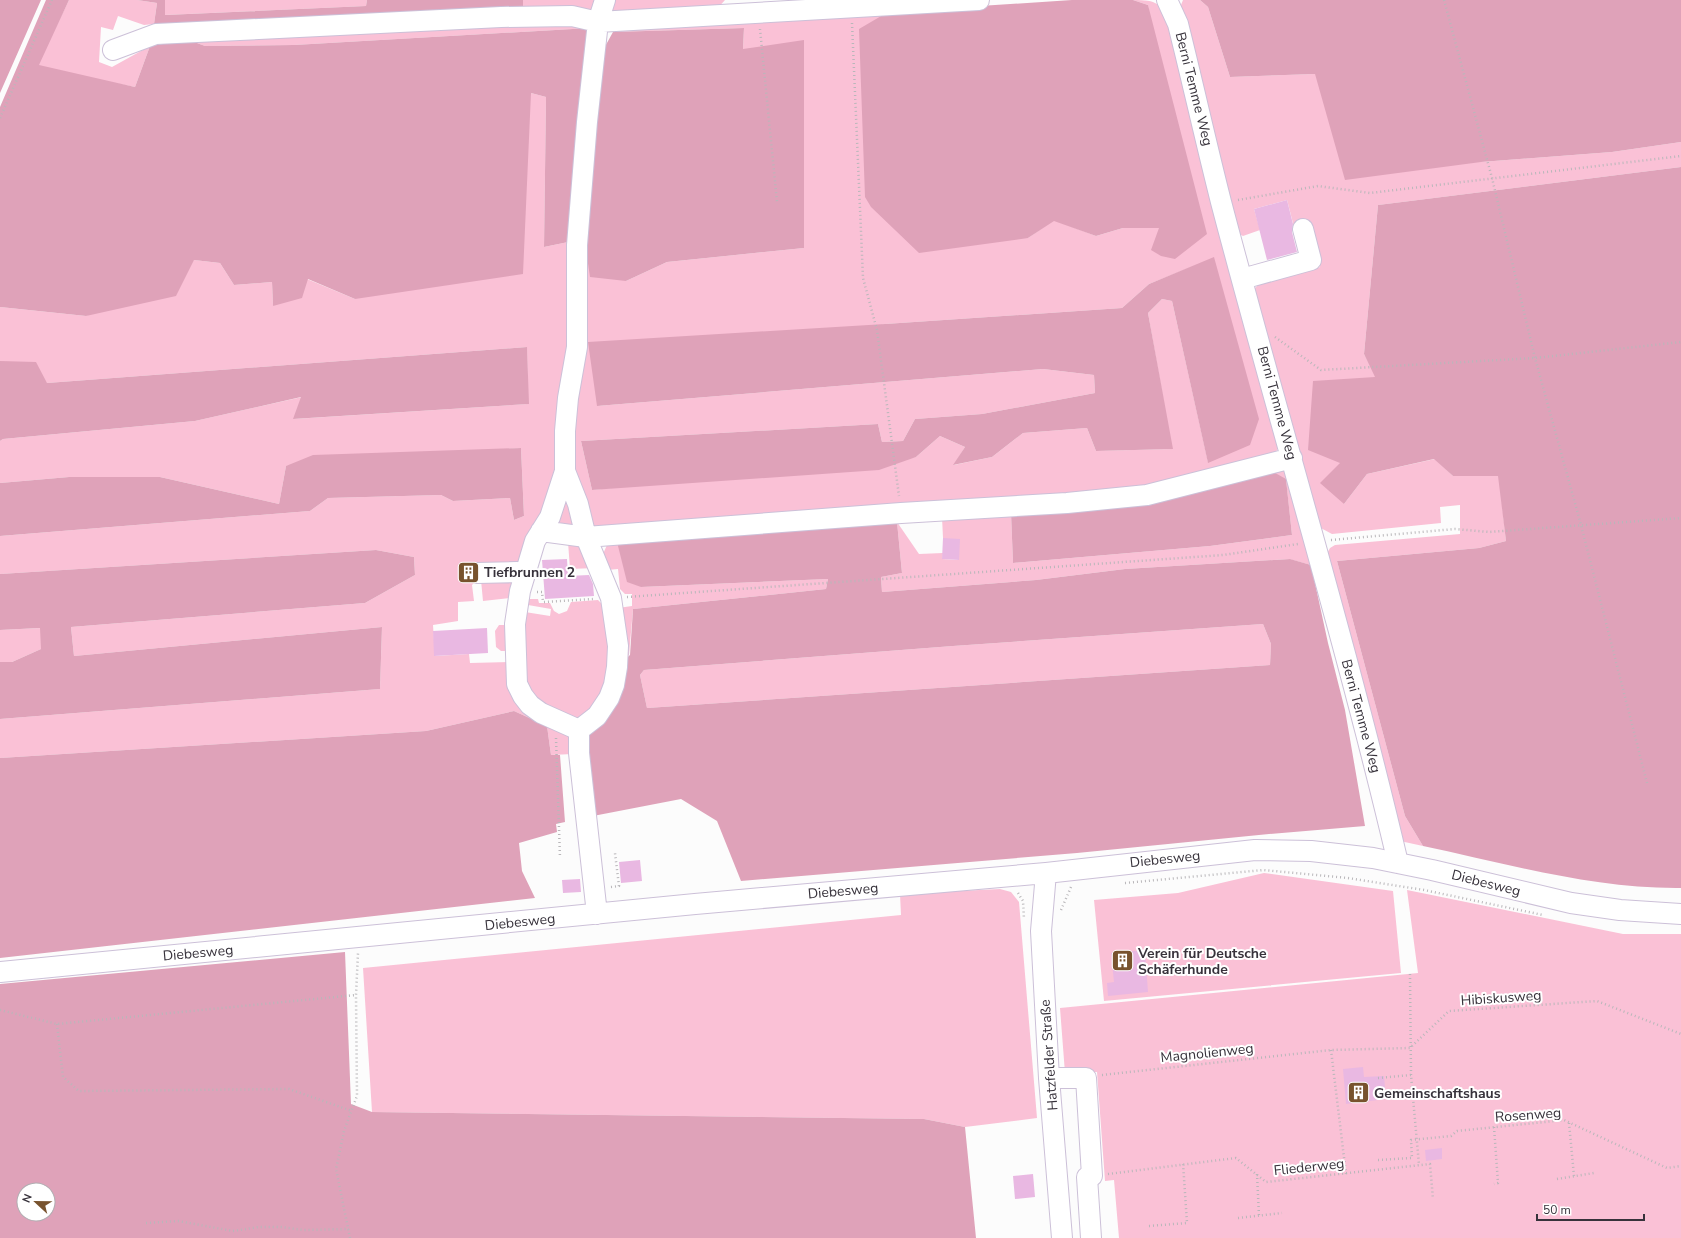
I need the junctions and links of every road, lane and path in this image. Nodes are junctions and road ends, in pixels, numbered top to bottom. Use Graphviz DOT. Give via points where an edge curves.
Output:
graph roads {
  1 [pos="52,0"];
  2 [pos="605,0"];
  3 [pos="979,0"];
  4 [pos="1167,0"];
  5 [pos="1444,0"];
  6 [pos="863,4"];
  7 [pos="736,7"];
  8 [pos="759,12"];
  9 [pos="598,22"];
  10 [pos="113,50"];
  11 [pos="0,118"];
  12 [pos="1681,156"];
  13 [pos="1492,178"];
  14 [pos="777,202"];
  15 [pos="1221,202"];
  16 [pos="1303,229"];
  17 [pos="1242,279"];
  18 [pos="1255,323"];
  19 [pos="1681,342"];
  20 [pos="1535,358"];
  21 [pos="1292,458"];
  22 [pos="566,471"];
  23 [pos="901,513"];
  24 [pos="1681,518"];
  25 [pos="1582,525"];
  26 [pos="541,531"];
  27 [pos="586,537"];
  28 [pos="1314,542"];
  29 [pos="477,573"];
  30 [pos="523,583"];
  31 [pos="611,598"];
  32 [pos="555,719"];
  33 [pos="579,730"];
  34 [pos="1647,783"];
  35 [pos="615,853"];
  36 [pos="560,858"];
  37 [pos="1398,864"];
  38 [pos="1046,873"];
  39 [pos="1122,883"];
  40 [pos="1078,887"];
  41 [pos="604,888"];
  42 [pos="596,914"];
  43 [pos="1681,914"];
  44 [pos="1547,916"];
  45 [pos="358,938"];
  46 [pos="0,972"];
  47 [pos="1410,974"];
  48 [pos="356,995"];
  49 [pos="0,1010"];
  50 [pos="57,1024"];
  51 [pos="1681,1034"];
  52 [pos="1410,1048"];
  53 [pos="1331,1050"];
  54 [pos="1411,1075"];
  55 [pos="1049,1078"];
  56 [pos="1086,1078"];
  57 [pos="1378,1078"];
  58 [pos="352,1111"];
  59 [pos="1569,1123"];
  60 [pos="1494,1127"];
  61 [pos="1417,1140"];
  62 [pos="1378,1160"];
  63 [pos="1391,1160"];
  64 [pos="1182,1164"];
  65 [pos="1420,1165"];
  66 [pos="1681,1166"];
  67 [pos="1391,1167"];
  68 [pos="1594,1173"];
  69 [pos="1257,1174"];
  70 [pos="1346,1174"];
  71 [pos="1092,1176"];
  72 [pos="1574,1176"];
  73 [pos="1557,1179"];
  74 [pos="1494,1184"];
  75 [pos="1433,1199"];
  76 [pos="1282,1213"];
  77 [pos="1259,1216"];
  78 [pos="1238,1218"];
  79 [pos="146,1223"];
  80 [pos="1149,1226"];
  81 [pos="349,1229"];
  82 [pos="350,1238"];
  83 [pos="1062,1238"];
  84 [pos="1091,1238"];
  1 -- 11 [label="path"];
  2 -- 9 [label="street"];
  3 -- 6 [label="street"];
  4 -- 15 [label="street, Berni Temme Weg" via="1178,24"];
  5 -- 13 [label="path"];
  6 -- 8 [label="street"];
  6 -- 23 [label="path" via="851,25 863,278 876,330"];
  7 -- 8 [label="street"];
  7 -- 9 [label="street"];
  8 -- 14 [label="path"];
  9 -- 10 [label="street" via="572,16 501,17 156,34"];
  9 -- 22 [label="street" via="577,245 577,346 565,424"];
  12 -- 13 [label="path"];
  13 -- 15 [label="path" via="1370,193 1318,186"];
  13 -- 20 [label="path"];
  15 -- 17 [label="street, Berni Temme Weg" via="1241,242"];
  16 -- 17 [label="street" via="1311,260"];
  17 -- 18 [label="street, Berni Temme Weg"];
  18 -- 20 [label="path" via="1321,370"];
  18 -- 21 [label="street, Berni Temme Weg"];
  19 -- 20 [label="path"];
  20 -- 25 [label="path"];
  21 -- 23 [label="street" via="1147,496"];
  21 -- 28 [label="street, Berni Temme Weg"];
  22 -- 26 [label="street" via="550,517"];
  22 -- 27 [label="street"];
  23 -- 27 [label="street"];
  24 -- 25 [label="path"];
  25 -- 28 [label="path" via="1489,532 1455,529"];
  25 -- 34 [label="path"];
  26 -- 27 [label="street"];
  26 -- 30 [label="street" via="535,541"];
  27 -- 31 [label="street"];
  28 -- 31 [label="path" via="1223,555"];
  28 -- 37 [label="street, Berni Temme Weg" via="1385,806"];
  29 -- 30 [label="street" via="517,572"];
  30 -- 31 [label="path" via="542,592 543,602"];
  30 -- 32 [label="street" via="515,624 517,684 530,705"];
  31 -- 33 [label="street" via="618,646 614,685 597,716"];
  32 -- 33 [label="street"];
  32 -- 36 [label="path"];
  33 -- 42 [label="street" via="579,753"];
  35 -- 41 [label="path" via="619,886"];
  37 -- 38 [label="street, Diebesweg" via="1374,858 1311,851 1255,850"];
  37 -- 43 [label="street, Diebesweg" via="1571,903 1620,910"];
  38 -- 40 [label="path" via="1071,887"];
  38 -- 42 [label="street, Diebesweg"];
  38 -- 55 [label="street, Hatzfelder Straße" via="1041,931"];
  39 -- 44 [label="path" via="1263,870 1348,878 1424,890"];
  42 -- 45 [label="street, Diebesweg"];
  45 -- 46 [label="street, Diebesweg"];
  45 -- 48 [label="path"];
  47 -- 52 [label="path"];
  48 -- 50 [label="path"];
  48 -- 58 [label="path" via="357,1096"];
  49 -- 50 [label="path"];
  50 -- 58 [label="path" via="62,1077 79,1091 289,1089"];
  51 -- 52 [label="path, Hibiskusweg" via="1597,1001 1449,1012"];
  52 -- 53 [label="path"];
  52 -- 54 [label="path"];
  53 -- 56 [label="path, Magnolienweg"];
  53 -- 70 [label="path"];
  54 -- 57 [label="path"];
  54 -- 61 [label="path"];
  55 -- 56 [label="street"];
  55 -- 83 [label="street, Hatzfelder Straße"];
  56 -- 71 [label="street"];
  58 -- 81 [label="path" via="344,1131 336,1169"];
  59 -- 60 [label="path, Rosenweg" via="1564,1120"];
  59 -- 66 [label="path, Rosenweg" via="1666,1168"];
  59 -- 72 [label="path"];
  60 -- 61 [label="path, Rosenweg" via="1457,1130 1451,1136"];
  60 -- 74 [label="path" via="1498,1183"];
  61 -- 63 [label="path" via="1411,1140 1412,1158"];
  61 -- 65 [label="path"];
  62 -- 63 [label="path"];
  63 -- 67 [label="path"];
  64 -- 69 [label="path, Fliederweg" via="1236,1158"];
  64 -- 71 [label="path, Fliederweg"];
  64 -- 80 [label="path" via="1187,1222"];
  65 -- 67 [label="path, Fliederweg"];
  65 -- 75 [label="path" via="1430,1164"];
  67 -- 70 [label="path, Fliederweg"];
  68 -- 72 [label="path"];
  69 -- 70 [label="path, Fliederweg" via="1266,1182"];
  69 -- 77 [label="path"];
  71 -- 84 [label="street" via="1087,1178"];
  72 -- 73 [label="path"];
  76 -- 77 [label="path"];
  77 -- 78 [label="path"];
  79 -- 81 [label="path" via="178,1221 233,1231 274,1227 304,1230"];
  81 -- 82 [label="path"];
}
